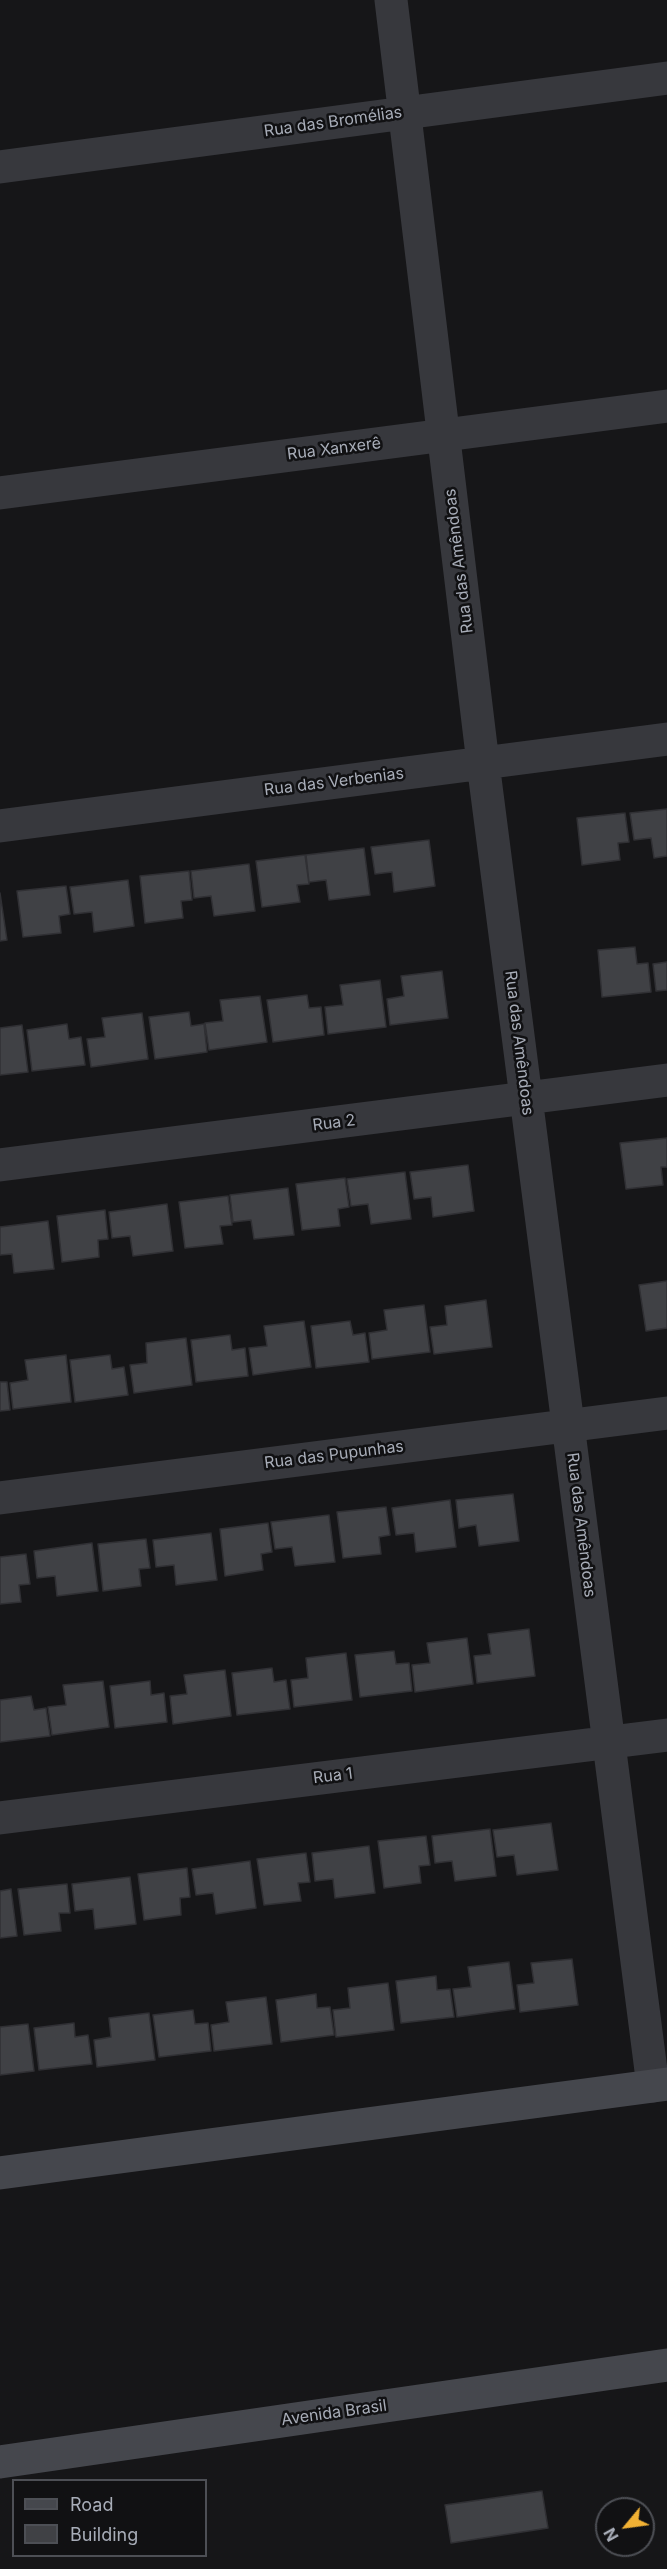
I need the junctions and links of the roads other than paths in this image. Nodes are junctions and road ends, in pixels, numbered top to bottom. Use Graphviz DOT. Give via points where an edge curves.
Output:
graph roads {
  1 [pos="391,0"];
  2 [pos="667,78"];
  3 [pos="405,113"];
  4 [pos="0,167"];
  5 [pos="667,406"];
  6 [pos="444,435"];
  7 [pos="0,493"];
  8 [pos="667,739"];
  9 [pos="483,763"];
  10 [pos="0,826"];
  11 [pos="667,1080"];
  12 [pos="526,1098"];
  13 [pos="0,1165"];
  14 [pos="667,1413"];
  15 [pos="568,1425"];
  16 [pos="0,1498"];
  17 [pos="667,1735"];
  18 [pos="609,1742"];
  19 [pos="0,1818"];
  20 [pos="660,2085"];
  21 [pos="0,2172"];
  22 [pos="667,2365"];
  23 [pos="0,2462"];
  1 -- 3 [label="street, Rua das Amêndoas"];
  2 -- 3 [label="street, Rua das Bromélias"];
  3 -- 4 [label="street, Rua das Bromélias"];
  3 -- 6 [label="street, Rua das Amêndoas"];
  5 -- 6 [label="street, Rua Xanxerê"];
  6 -- 7 [label="street, Rua Xanxerê"];
  6 -- 9 [label="street, Rua das Amêndoas"];
  8 -- 9 [label="street, Rua das Verbenias"];
  9 -- 10 [label="street, Rua das Verbenias"];
  9 -- 12 [label="street, Rua das Amêndoas"];
  11 -- 12 [label="street, Rua 2"];
  12 -- 13 [label="street, Rua 2"];
  12 -- 15 [label="street, Rua das Amêndoas"];
  14 -- 15 [label="street, Rua das Pupunhas"];
  15 -- 16 [label="street, Rua das Pupunhas"];
  15 -- 18 [label="street, Rua das Amêndoas"];
  17 -- 18 [label="street, Rua 1"];
  18 -- 19 [label="street, Rua 1"];
  18 -- 20 [label="street, Rua das Amêndoas"];
  20 -- 21 [label="street"];
  22 -- 23 [label="street, Avenida Brasil"];
}
